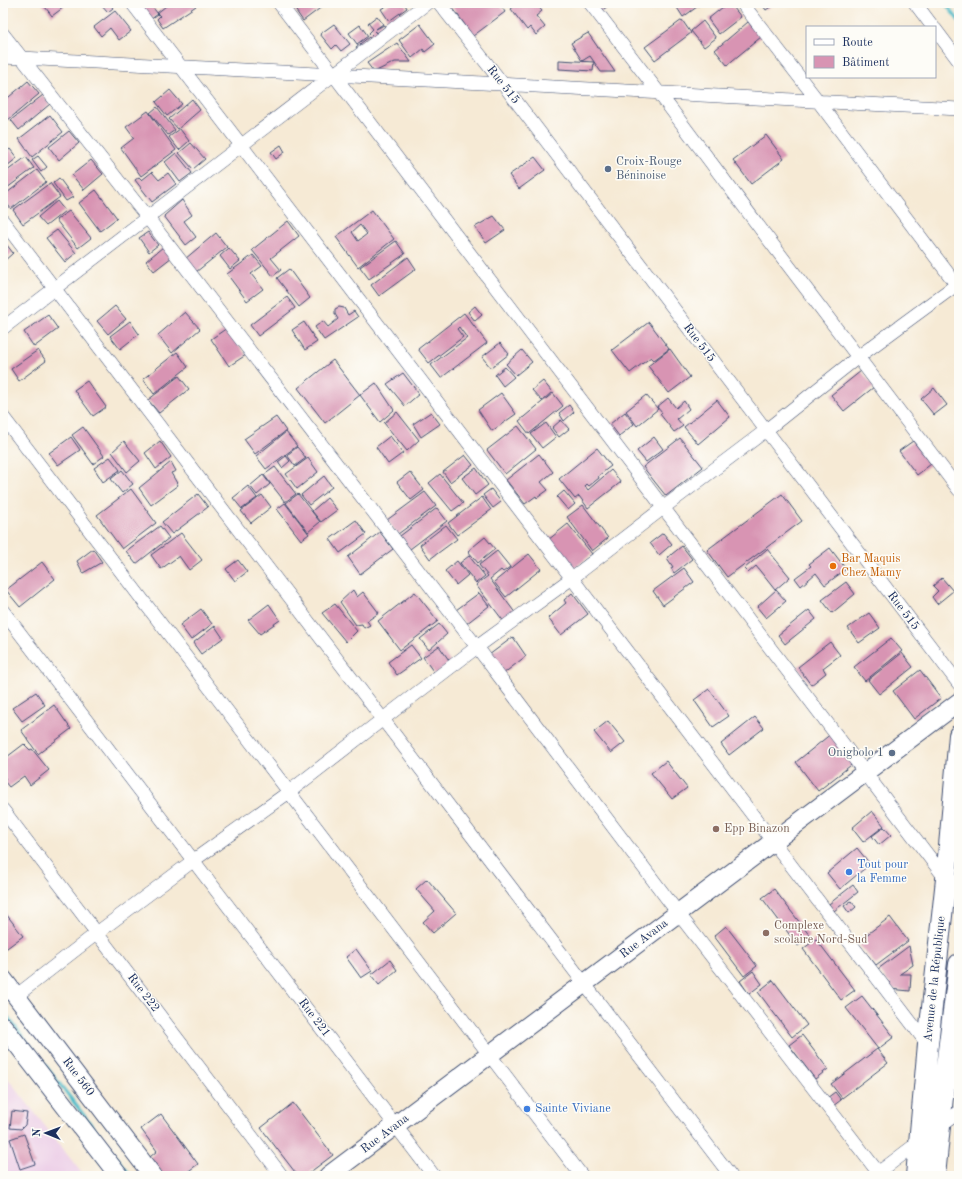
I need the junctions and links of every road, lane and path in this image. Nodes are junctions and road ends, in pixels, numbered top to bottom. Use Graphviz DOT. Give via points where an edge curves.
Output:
graph roads {
  1 [pos="132,3"];
  2 [pos="279,3"];
  3 [pos="427,3"];
  4 [pos="439,3"];
  5 [pos="590,3"];
  6 [pos="742,3"];
  7 [pos="915,3"];
  8 [pos="932,26"];
  9 [pos="936,31"];
  10 [pos="3,34"];
  11 [pos="3,57"];
  12 [pos="21,58"];
  13 [pos="959,61"];
  14 [pos="180,66"];
  15 [pos="333,75"];
  16 [pos="502,84"];
  17 [pos="659,93"];
  18 [pos="818,101"];
  19 [pos="959,109"];
  20 [pos="241,145"];
  21 [pos="147,217"];
  22 [pos="3,221"];
  23 [pos="958,287"];
  24 [pos="55,288"];
  25 [pos="3,328"];
  26 [pos="858,357"];
  27 [pos="3,417"];
  28 [pos="765,431"];
  29 [pos="959,490"];
  30 [pos="663,508"];
  31 [pos="572,578"];
  32 [pos="3,611"];
  33 [pos="477,647"];
  34 [pos="959,684"];
  35 [pos="959,702"];
  36 [pos="382,718"];
  37 [pos="959,735"];
  38 [pos="865,772"];
  39 [pos="289,792"];
  40 [pos="3,810"];
  41 [pos="773,841"];
  42 [pos="194,860"];
  43 [pos="946,879"];
  44 [pos="678,913"];
  45 [pos="97,933"];
  46 [pos="959,964"];
  47 [pos="3,979"];
  48 [pos="584,983"];
  49 [pos="16,996"];
  50 [pos="3,1026"];
  51 [pos="928,1044"];
  52 [pos="489,1055"];
  53 [pos="946,1067"];
  54 [pos="959,1086"];
  55 [pos="959,1112"];
  56 [pos="395,1126"];
  57 [pos="940,1126"];
  58 [pos="918,1142"];
  59 [pos="878,1175"];
  60 [pos="119,1176"];
  61 [pos="153,1176"];
  62 [pos="282,1176"];
  63 [pos="328,1176"];
  64 [pos="434,1176"];
  65 [pos="582,1176"];
  66 [pos="731,1176"];
  67 [pos="916,1176"];
  68 [pos="935,1176"];
  1 -- 14 [label="street"];
  2 -- 15 [label="street"];
  3 -- 15 [label="street"];
  4 -- 16 [label="street, Rue 515"];
  5 -- 17 [label="street"];
  6 -- 18 [label="street"];
  7 -- 8 [label="street"];
  9 -- 13 [label="street"];
  10 -- 12 [label="street"];
  11 -- 12 [label="street"];
  12 -- 14 [label="street"];
  12 -- 21 [label="street"];
  14 -- 15 [label="street"];
  14 -- 20 [label="street"];
  15 -- 16 [label="street"];
  15 -- 20 [label="street"];
  15 -- 30 [label="street"];
  16 -- 17 [label="street"];
  16 -- 28 [label="street, Rue 515"];
  17 -- 18 [label="street"];
  17 -- 26 [label="street"];
  18 -- 19 [label="street"];
  18 -- 23 [label="street"];
  20 -- 21 [label="street"];
  20 -- 31 [label="street"];
  21 -- 24 [label="street"];
  21 -- 33 [label="street"];
  22 -- 24 [label="street"];
  23 -- 26 [label="street"];
  24 -- 25 [label="street"];
  24 -- 36 [label="street"];
  26 -- 28 [label="street"];
  26 -- 29 [label="street"];
  27 -- 39 [label="street"];
  28 -- 30 [label="street"];
  28 -- 34 [label="street, Rue 515"];
  30 -- 31 [label="street"];
  30 -- 38 [label="street"];
  31 -- 33 [label="street"];
  31 -- 41 [label="street"];
  32 -- 42 [label="street, Rue 221"];
  33 -- 36 [label="street"];
  33 -- 44 [label="street"];
  35 -- 38 [label="main road, Rue Avana"];
  36 -- 39 [label="street"];
  36 -- 48 [label="street"];
  37 -- 43 [label="main road, Avenue de la République"];
  38 -- 41 [label="main road, Rue Avana"];
  38 -- 43 [label="street"];
  39 -- 42 [label="street"];
  39 -- 52 [label="street"];
  40 -- 45 [label="street, Rue 222"];
  41 -- 44 [label="main road, Rue Avana"];
  41 -- 51 [label="street"];
  42 -- 45 [label="street"];
  42 -- 56 [label="street, Rue 221"];
  43 -- 51 [label="main road, Avenue de la République"];
  44 -- 48 [label="main road, Rue Avana"];
  44 -- 59 [label="street"];
  45 -- 49 [label="street"];
  45 -- 62 [label="street, Rue 222"];
  46 -- 53 [label="main road, Avenue de la République"];
  47 -- 49 [label="main road, Rue 560"];
  48 -- 52 [label="main road, Rue Avana"];
  48 -- 66 [label="street"];
  49 -- 61 [label="main road, Rue 560"];
  50 -- 60 [label="main road"];
  51 -- 53 [label="street"];
  51 -- 58 [label="main road, Avenue de la République"];
  52 -- 56 [label="main road, Rue Avana"];
  52 -- 65 [label="street"];
  53 -- 54 [label="street"];
  53 -- 57 [label="main road, Avenue de la République"];
  55 -- 57 [label="street"];
  56 -- 63 [label="main road, Rue Avana"];
  56 -- 64 [label="street, Rue 221"];
  57 -- 68 [label="main road, Avenue de la République"];
  58 -- 59 [label="street"];
  58 -- 67 [label="main road, Avenue de la République"];
}
